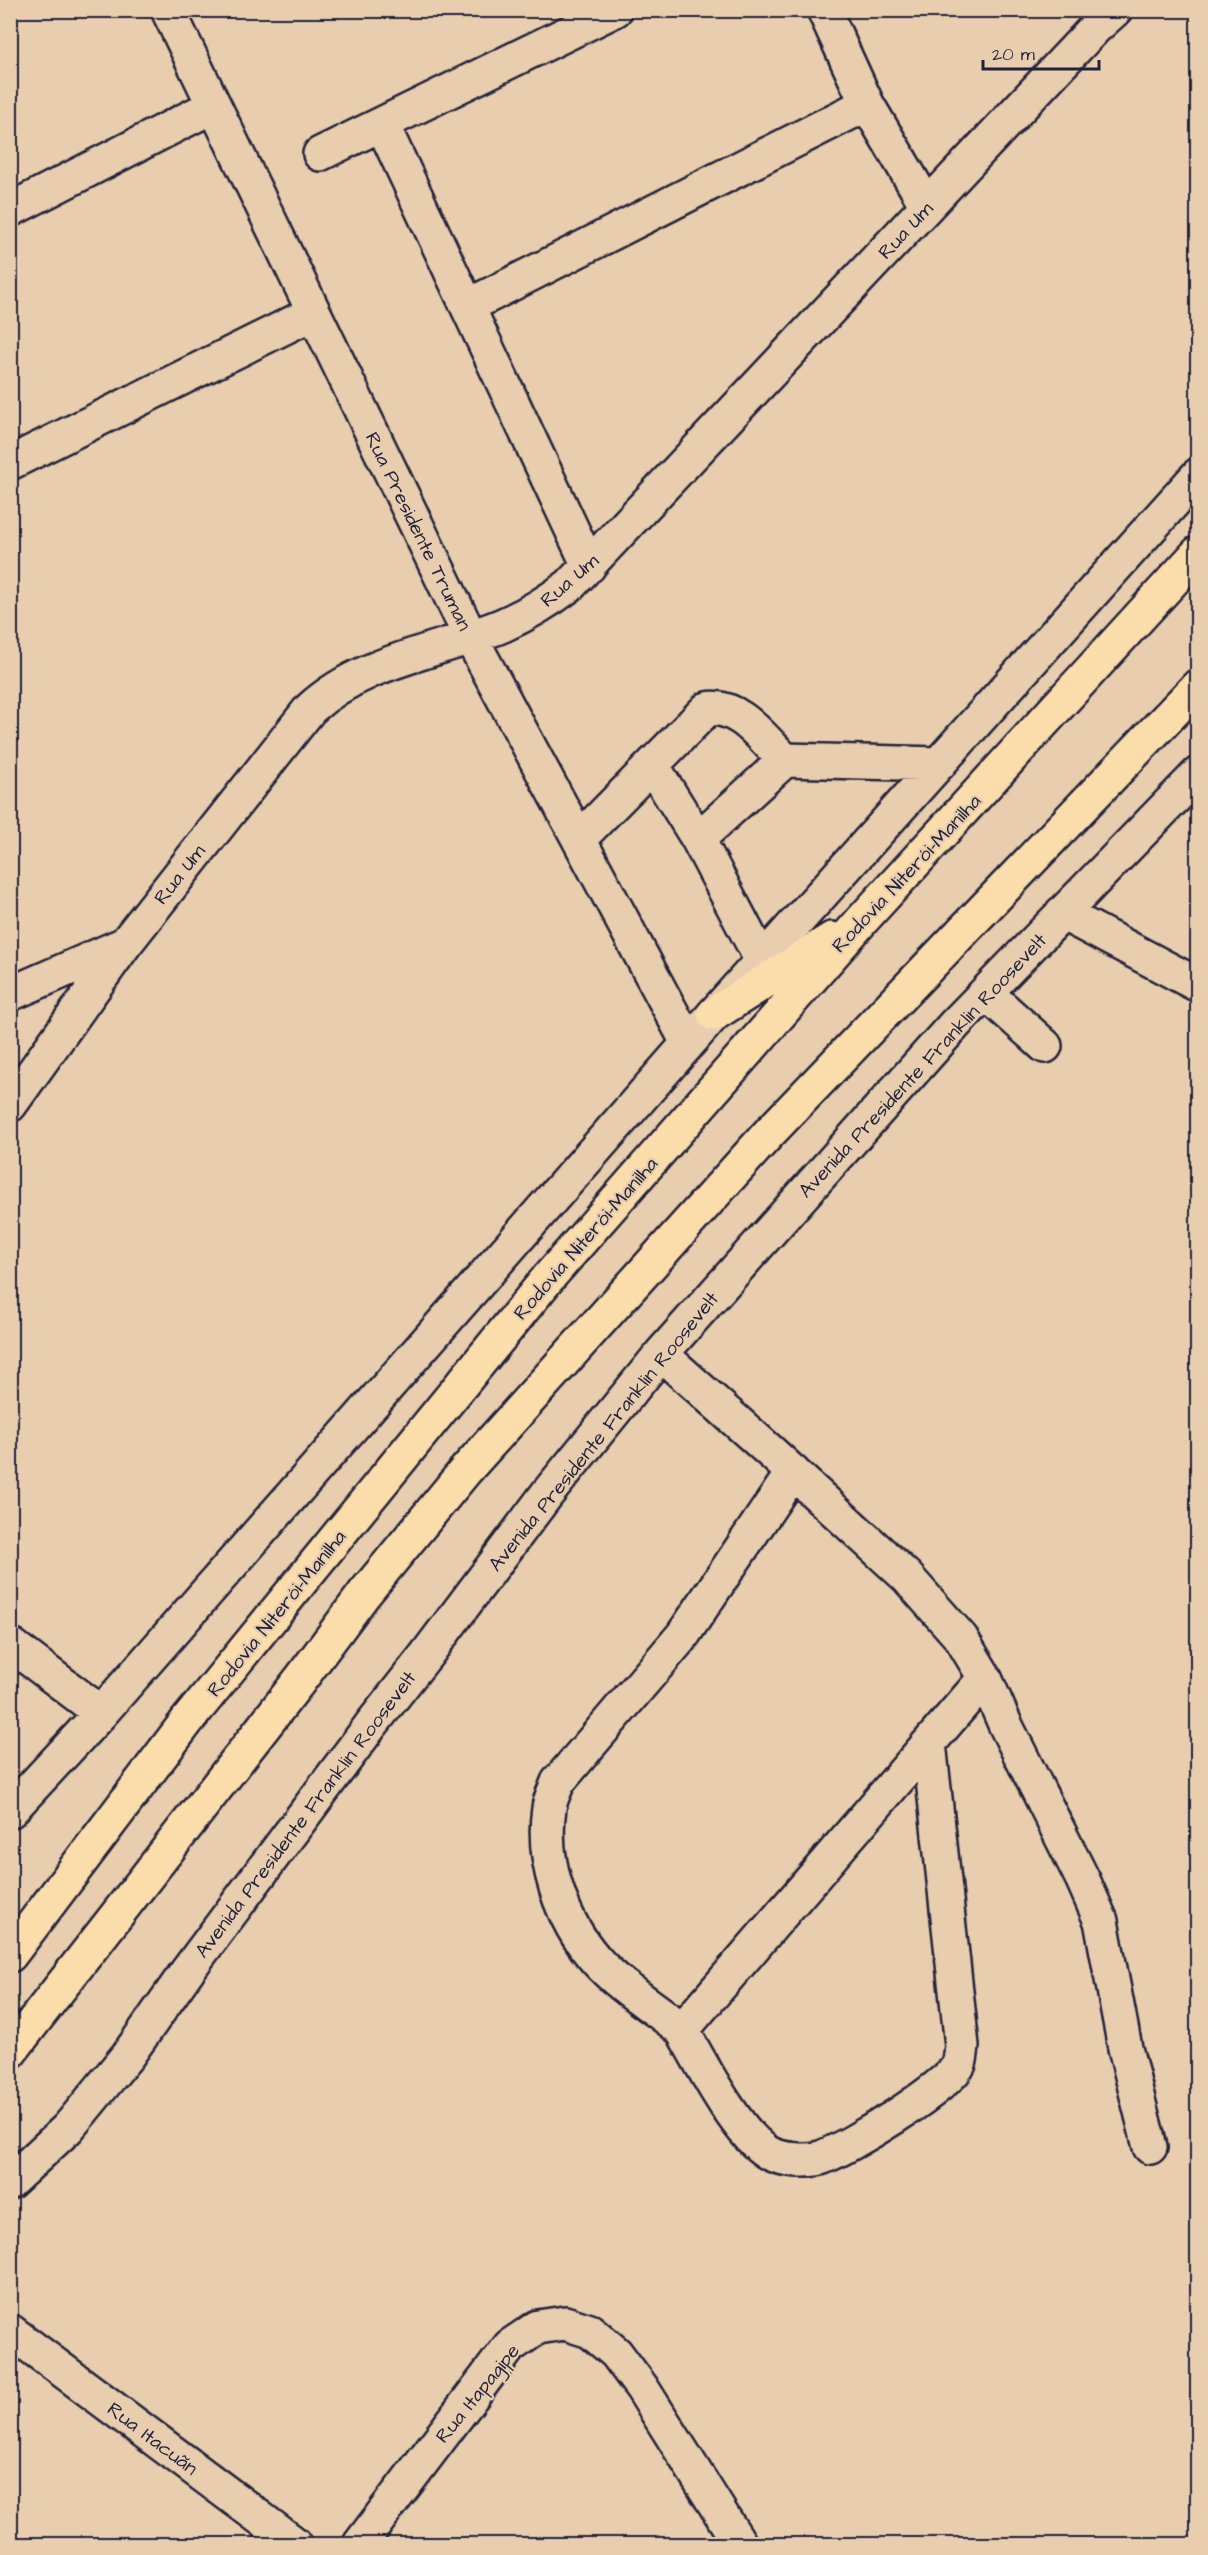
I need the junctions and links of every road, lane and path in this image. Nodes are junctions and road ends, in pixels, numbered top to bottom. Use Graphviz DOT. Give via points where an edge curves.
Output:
graph roads {
  1 [pos="168,10"];
  2 [pos="615,10"];
  3 [pos="824,10"];
  4 [pos="1099,16"];
  5 [pos="867,104"];
  6 [pos="213,106"];
  7 [pos="382,124"];
  8 [pos="320,154"];
  9 [pos="927,206"];
  10 [pos="10,210"];
  11 [pos="468,306"];
  12 [pos="313,313"];
  13 [pos="10,463"];
  14 [pos="1197,475"];
  15 [pos="1197,553"];
  16 [pos="589,566"];
  17 [pos="470,636"];
  18 [pos="1197,686"];
  19 [pos="784,760"];
  20 [pos="939,764"];
  21 [pos="652,765"];
  22 [pos="1197,774"];
  23 [pos="579,839"];
  24 [pos="698,839"];
  25 [pos="1062,914"];
  26 [pos="864,918"];
  27 [pos="125,944"];
  28 [pos="762,961"];
  29 [pos="1197,985"];
  30 [pos="986,993"];
  31 [pos="10,994"];
  32 [pos="714,1014"];
  33 [pos="688,1043"];
  34 [pos="1045,1046"];
  35 [pos="10,1105"];
  36 [pos="661,1354"];
  37 [pos="793,1472"];
  38 [pos="10,1644"];
  39 [pos="985,1678"];
  40 [pos="101,1713"];
  41 [pos="929,1743"];
  42 [pos="10,1811"];
  43 [pos="10,1955"];
  44 [pos="681,2030"];
  45 [pos="10,2052"];
  46 [pos="1150,2147"];
  47 [pos="10,2182"];
  48 [pos="10,2331"];
  49 [pos="295,2544"];
  50 [pos="360,2544"];
  51 [pos="740,2544"];
  1 -- 6 [label="street, Rua Presidente Truman"];
  2 -- 7 [label="street"];
  3 -- 5 [label="street"];
  4 -- 9 [label="street, Rua Um"];
  5 -- 9 [label="street"];
  5 -- 11 [label="street"];
  6 -- 10 [label="street"];
  6 -- 12 [label="street, Rua Presidente Truman"];
  7 -- 8 [label="street"];
  7 -- 11 [label="street"];
  9 -- 16 [label="street, Rua Um"];
  11 -- 16 [label="street"];
  12 -- 13 [label="street"];
  12 -- 17 [label="street, Rua Presidente Truman"];
  14 -- 20 [label="street"];
  15 -- 26 [label="highway, Rodovia Niterói-Manilha"];
  16 -- 17 [label="street, Rua Um" via="544,605 502,626"];
  17 -- 23 [label="street, Rua Presidente Truman"];
  17 -- 27 [label="street, Rua Um" via="389,664 328,692 303,717"];
  18 -- 45 [label="highway" via="770,1132 465,1471 364,1594"];
  19 -- 20 [label="street"];
  19 -- 21 [label="street" via="737,715 717,707 706,709"];
  19 -- 24 [label="street"];
  20 -- 28 [label="street"];
  21 -- 23 [label="street"];
  21 -- 24 [label="street"];
  22 -- 25 [label="street, Avenida Presidente Franklin Roosevelt"];
  23 -- 33 [label="street, Rua Presidente Truman"];
  24 -- 28 [label="street"];
  25 -- 29 [label="street"];
  25 -- 30 [label="street, Avenida Presidente Franklin Roosevelt"];
  26 -- 32 [label="highway"];
  26 -- 43 [label="highway, Rodovia Niterói-Manilha" via="549,1277 187,1721"];
  27 -- 31 [label="street"];
  27 -- 35 [label="street, Rua Um"];
  28 -- 32 [label="street"];
  30 -- 34 [label="street"];
  30 -- 36 [label="street, Avenida Presidente Franklin Roosevelt" via="871,1116"];
  32 -- 33 [label="street"];
  33 -- 40 [label="street"];
  36 -- 37 [label="street"];
  36 -- 47 [label="street, Avenida Presidente Franklin Roosevelt" via="547,1494 371,1725 128,2055 68,2128"];
  37 -- 39 [label="street" via="907,1577 961,1638"];
  37 -- 44 [label="street" via="683,1635 558,1782 549,1806 550,1867 575,1932 597,1961"];
  38 -- 40 [label="street"];
  39 -- 41 [label="street"];
  39 -- 46 [label="street" via="1101,1921 1125,2048"];
  40 -- 42 [label="street"];
  41 -- 44 [label="street"];
  41 -- 44 [label="street" via="962,2046 959,2065 935,2089 862,2138 819,2158 793,2159 768,2154 749,2136"];
  48 -- 49 [label="street, Rua Itacuãn"];
  50 -- 51 [label="street, Rua Itapagipe" via="510,2346 538,2326 565,2323 590,2331 616,2353"];
}
